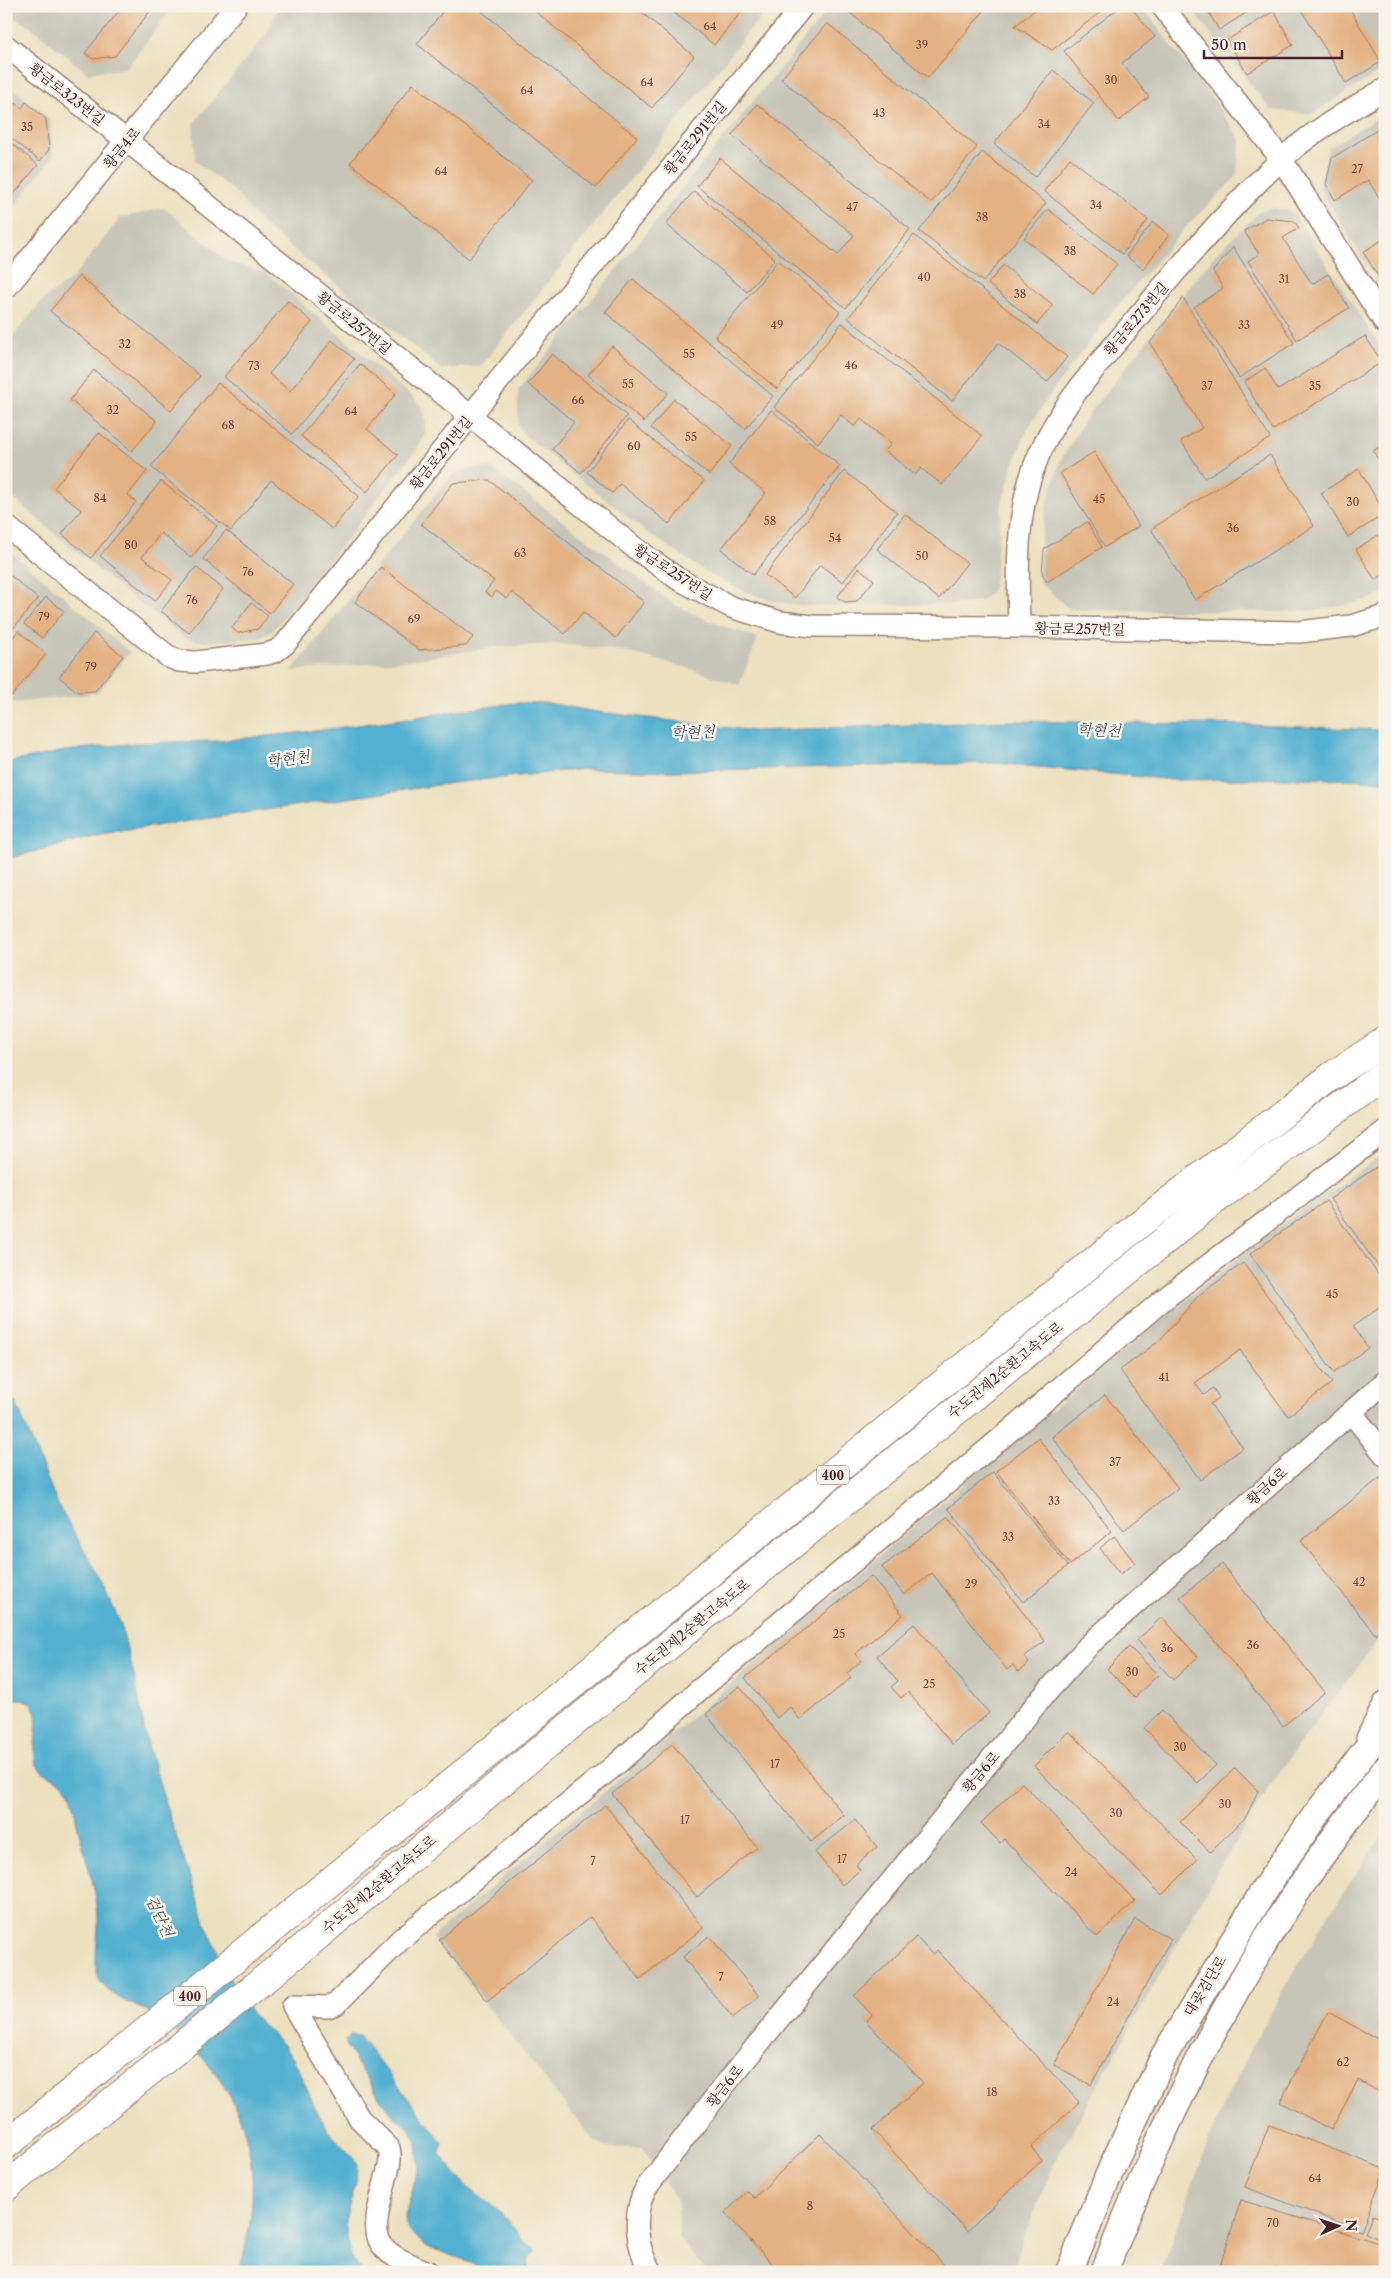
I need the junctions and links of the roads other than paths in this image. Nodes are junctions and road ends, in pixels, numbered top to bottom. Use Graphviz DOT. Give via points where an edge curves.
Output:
graph roads {
  1 [pos="236,6"];
  2 [pos="803,6"];
  3 [pos="1162,6"];
  4 [pos="6,46"];
  5 [pos="1385,88"];
  6 [pos="127,141"];
  7 [pos="1282,160"];
  8 [pos="6,288"];
  9 [pos="1385,323"];
  10 [pos="470,416"];
  11 [pos="6,526"];
  12 [pos="1385,616"];
  13 [pos="1020,627"];
  14 [pos="1385,1041"];
  15 [pos="1385,1074"];
  16 [pos="1385,1131"];
  17 [pos="1385,1382"];
  18 [pos="1351,1412"];
  19 [pos="1385,1455"];
  20 [pos="1385,1702"];
  21 [pos="1385,1725"];
  22 [pos="1353,1767"];
  23 [pos="1385,1770"];
  24 [pos="6,2145"];
  25 [pos="6,2187"];
  26 [pos="428,2272"];
  27 [pos="651,2272"];
  28 [pos="1069,2272"];
  29 [pos="1104,2272"];
  1 -- 6 [label="street, 황금4로"];
  2 -- 10 [label="street, 황금로291번길"];
  3 -- 7 [label="street"];
  4 -- 6 [label="street, 황금로323번길"];
  5 -- 7 [label="street, 황금로273번길" via="1305,140"];
  6 -- 8 [label="street, 황금4로"];
  6 -- 10 [label="street, 황금로257번길"];
  7 -- 9 [label="street"];
  7 -- 13 [label="street, 황금로273번길" via="1216,224 1164,285 1084,382 1046,439 1033,469 1020,522"];
  10 -- 11 [label="street, 황금로291번길" via="289,639 276,651 267,654 196,662 169,657"];
  10 -- 13 [label="street, 황금로257번길" via="635,548 678,578 732,607 780,622 812,626"];
  12 -- 13 [label="street, 황금로257번길" via="1351,626 1299,632"];
  14 -- 24 [label="highway, 수도권제2순환고속도로 / 400" via="1325,1082 1142,1222"];
  15 -- 25 [label="highway, 수도권제2순환고속도로 / 400" via="1200,1212 303,1948"];
  16 -- 26 [label="street" via="1164,1298 698,1691 619,1762 401,1939 336,2004 322,2008 293,2006 359,2118 389,2148 390,2165 376,2224 383,2248 399,2260"];
  17 -- 18 [label="street, 황금6로"];
  18 -- 19 [label="street"];
  18 -- 27 [label="street, 황금6로" via="1090,1644 727,2082 640,2199 638,2234"];
  20 -- 22 [label="street"];
  21 -- 22 [label="main road, 대곶검단로"];
  22 -- 28 [label="main road, 대곶검단로" via="1266,1887 1165,2054 1112,2167"];
  23 -- 29 [label="main road" via="1337,1833 1267,1938 1213,2033 1174,2110"];
}
